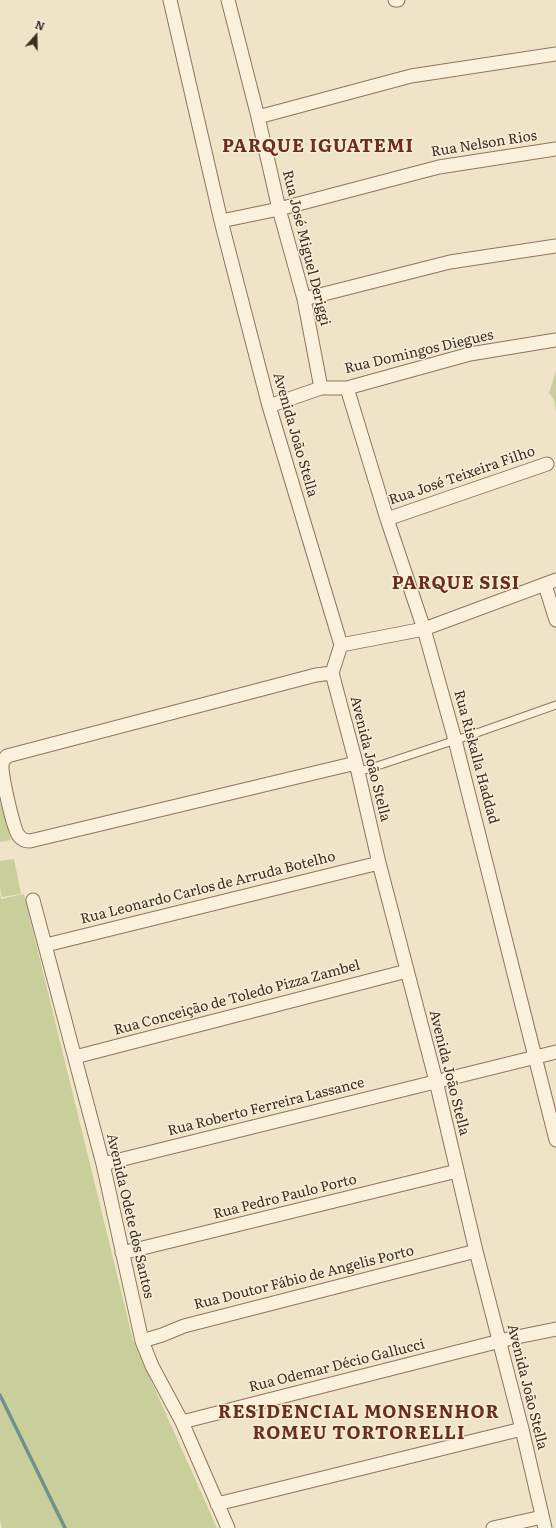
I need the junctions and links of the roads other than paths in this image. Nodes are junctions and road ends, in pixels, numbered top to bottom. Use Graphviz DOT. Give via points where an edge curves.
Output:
graph roads {
  1 [pos="170,0"];
  2 [pos="395,0"];
  3 [pos="398,0"];
  4 [pos="231,1"];
  5 [pos="556,54"];
  6 [pos="258,117"];
  7 [pos="556,149"];
  8 [pos="278,209"];
  9 [pos="221,221"];
  10 [pos="556,246"];
  11 [pos="304,299"];
  12 [pos="556,340"];
  13 [pos="322,388"];
  14 [pos="347,388"];
  15 [pos="269,406"];
  16 [pos="547,464"];
  17 [pos="387,519"];
  18 [pos="550,583"];
  19 [pos="556,620"];
  20 [pos="424,629"];
  21 [pos="341,645"];
  22 [pos="332,673"];
  23 [pos="556,705"];
  24 [pos="455,740"];
  25 [pos="357,767"];
  26 [pos="379,863"];
  27 [pos="33,900"];
  28 [pos="46,944"];
  29 [pos="407,971"];
  30 [pos="556,1052"];
  31 [pos="75,1057"];
  32 [pos="536,1057"];
  33 [pos="436,1081"];
  34 [pos="556,1140"];
  35 [pos="103,1164"];
  36 [pos="456,1171"];
  37 [pos="476,1251"];
  38 [pos="122,1253"];
  39 [pos="556,1329"];
  40 [pos="142,1341"];
  41 [pos="500,1342"];
  42 [pos="182,1422"];
  43 [pos="522,1429"];
  44 [pos="217,1504"];
  45 [pos="543,1522"];
  46 [pos="228,1528"];
  47 [pos="494,1528"];
  1 -- 9 [label="street, Avenida João Stella"];
  2 -- 3 [label="street"];
  4 -- 6 [label="street, Rua José Miguel Deriggi"];
  5 -- 6 [label="street" via="411,76"];
  6 -- 8 [label="street, Rua José Miguel Deriggi"];
  7 -- 8 [label="street, Rua Nelson Rios" via="439,167"];
  8 -- 9 [label="street, Rua Nelson Rios"];
  8 -- 11 [label="street, Rua José Miguel Deriggi"];
  9 -- 15 [label="street, Avenida João Stella"];
  10 -- 11 [label="street" via="450,262"];
  11 -- 13 [label="street, Rua José Miguel Deriggi"];
  12 -- 14 [label="street, Rua Domingos Diegues" via="470,354"];
  13 -- 14 [label="street, Rua Domingos Diegues"];
  13 -- 15 [label="street, Rua Domingos Diegues"];
  14 -- 17 [label="street, Rua Riskalla Haddad"];
  15 -- 21 [label="street, Avenida João Stella"];
  16 -- 17 [label="street, Rua José Teixeira Filho"];
  17 -- 20 [label="street, Rua Riskalla Haddad"];
  18 -- 19 [label="street"];
  18 -- 20 [label="street"];
  20 -- 21 [label="street"];
  20 -- 24 [label="street, Rua Riskalla Haddad"];
  21 -- 22 [label="street"];
  22 -- 25 [label="street, Avenida João Stella"];
  22 -- 25 [label="street" via="316,675 7,756 2,762 2,774 14,823 22,839 30,841"];
  23 -- 24 [label="lane"];
  24 -- 25 [label="lane" via="368,769"];
  24 -- 32 [label="street, Rua Riskalla Haddad"];
  25 -- 26 [label="street, Avenida João Stella"];
  26 -- 28 [label="street, Rua Leonardo Carlos de Arruda Botelho"];
  26 -- 29 [label="street, Avenida João Stella"];
  27 -- 28 [label="street, Avenida Odete dos Santos"];
  28 -- 31 [label="street, Avenida Odete dos Santos"];
  29 -- 31 [label="street, Rua Conceição de Toledo Pizza Zambel"];
  29 -- 33 [label="street, Avenida João Stella"];
  30 -- 32 [label="street, Rua Roberto Ferreira Lassance"];
  31 -- 35 [label="street, Avenida Odete dos Santos"];
  32 -- 33 [label="street, Rua Roberto Ferreira Lassance"];
  32 -- 34 [label="street, Rua Riskalla Haddad"];
  33 -- 35 [label="street, Rua Roberto Ferreira Lassance"];
  33 -- 36 [label="street, Avenida João Stella"];
  35 -- 38 [label="street, Avenida Odete dos Santos"];
  36 -- 37 [label="street, Avenida João Stella"];
  36 -- 38 [label="street, Rua Pedro Paulo Porto"];
  37 -- 40 [label="street, Rua Doutor Fábio de Angelis Porto" via="184,1326"];
  37 -- 41 [label="street, Avenida João Stella"];
  38 -- 40 [label="street, Avenida Odete dos Santos"];
  39 -- 41 [label="street, Rua Odemar Décio Gallucci"];
  40 -- 42 [label="street, Avenida Odete dos Santos" via="152,1366"];
  41 -- 42 [label="street, Rua Odemar Décio Gallucci"];
  41 -- 43 [label="street, Avenida João Stella"];
  42 -- 44 [label="street, Avenida Odete dos Santos"];
  43 -- 44 [label="street"];
  43 -- 45 [label="street, Avenida João Stella"];
  44 -- 46 [label="street, Avenida Odete dos Santos"];
  45 -- 47 [label="street"];
}
